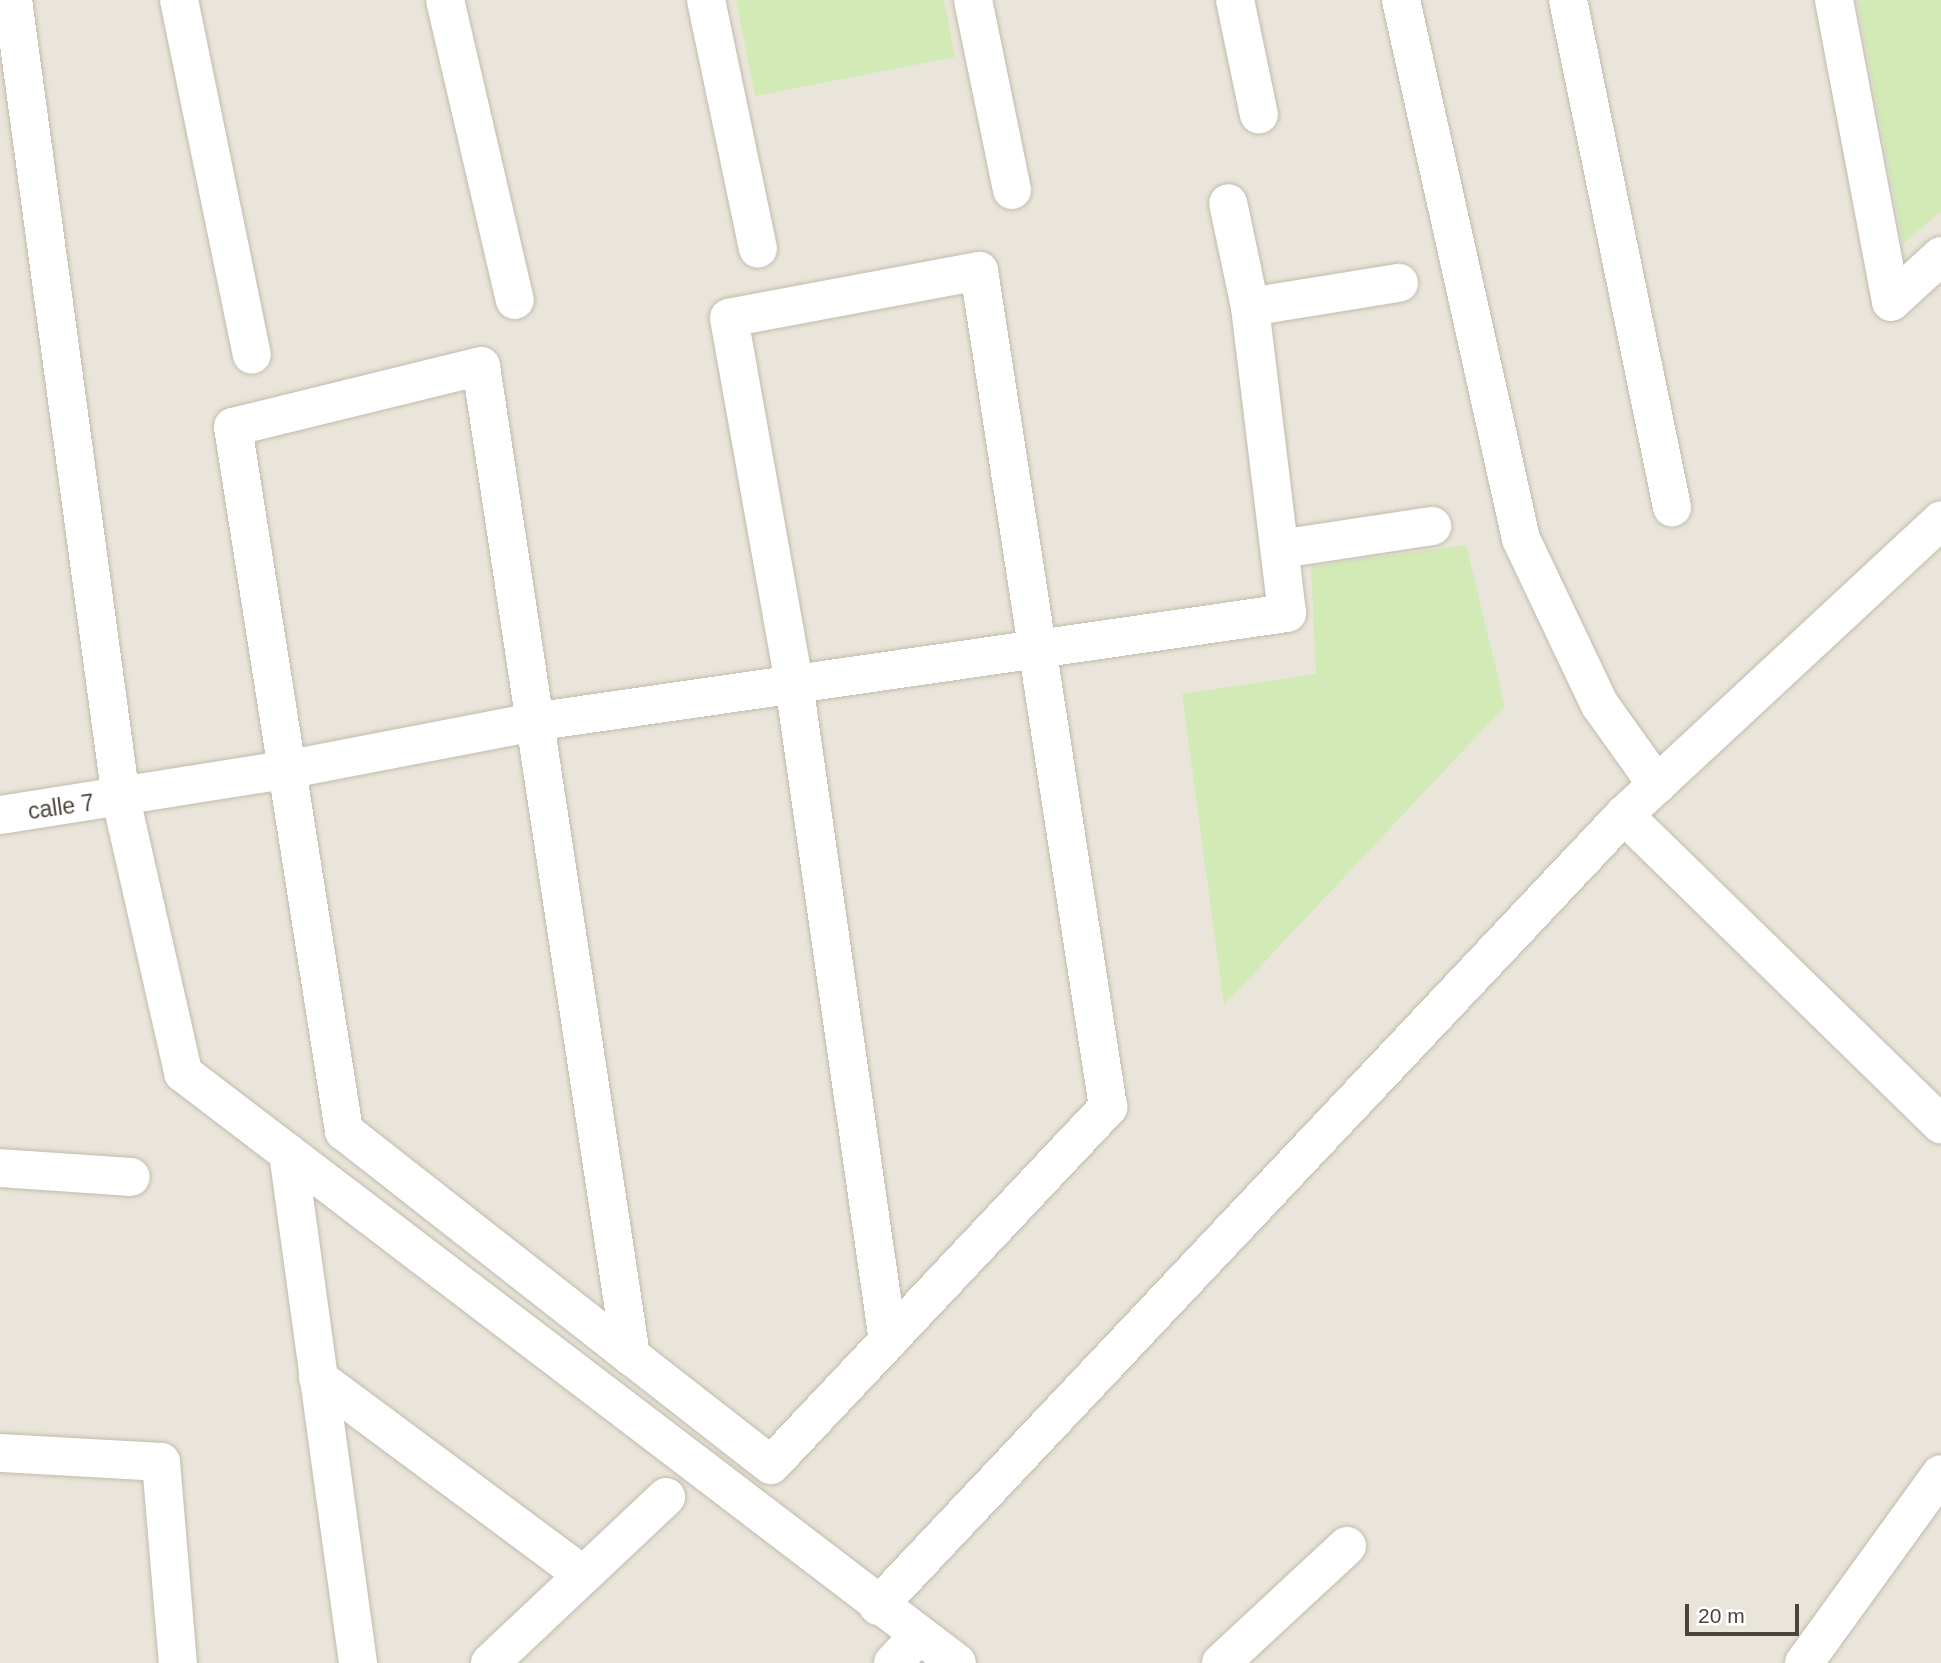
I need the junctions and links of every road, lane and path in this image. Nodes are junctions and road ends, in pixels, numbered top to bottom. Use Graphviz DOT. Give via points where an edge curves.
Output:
graph roads {
  1 [pos="13,0"];
  2 [pos="178,0"];
  3 [pos="445,0"];
  4 [pos="706,0"];
  5 [pos="973,0"];
  6 [pos="1235,0"];
  7 [pos="1401,0"];
  8 [pos="1568,0"];
  9 [pos="1834,0"];
  10 [pos="1259,115"];
  11 [pos="1012,191"];
  12 [pos="1228,203"];
  13 [pos="758,249"];
  14 [pos="1941,256"];
  15 [pos="1399,283"];
  16 [pos="515,300"];
  17 [pos="1250,307"];
  18 [pos="252,355"];
  19 [pos="1672,507"];
  20 [pos="1941,520"];
  21 [pos="1432,526"];
  22 [pos="1280,549"];
  23 [pos="1042,648"];
  24 [pos="794,684"];
  25 [pos="533,722"];
  26 [pos="290,769"];
  27 [pos="1657,785"];
  28 [pos="121,799"];
  29 [pos="0,814"];
  30 [pos="1624,815"];
  31 [pos="1941,1124"];
  32 [pos="288,1153"];
  33 [pos="0,1168"];
  34 [pos="131,1177"];
  35 [pos="888,1341"];
  36 [pos="631,1356"];
  37 [pos="318,1378"];
  38 [pos="0,1453"];
  39 [pos="1941,1474"];
  40 [pos="666,1497"];
  41 [pos="1346,1546"];
  42 [pos="583,1575"];
  43 [pos="878,1606"];
  44 [pos="919,1635"];
  45 [pos="178,1663"];
  46 [pos="358,1663"];
  47 [pos="490,1663"];
  48 [pos="893,1663"];
  49 [pos="957,1663"];
  50 [pos="1221,1663"];
  51 [pos="1804,1663"];
  1 -- 28 [label="street"];
  2 -- 18 [label="street"];
  3 -- 16 [label="street"];
  4 -- 13 [label="street"];
  5 -- 11 [label="street"];
  6 -- 10 [label="street"];
  7 -- 27 [label="street" via="1521,538 1600,705"];
  8 -- 19 [label="street"];
  9 -- 14 [label="street" via="1891,302"];
  12 -- 17 [label="street"];
  15 -- 17 [label="street"];
  17 -- 22 [label="street"];
  20 -- 27 [label="street"];
  21 -- 22 [label="street"];
  22 -- 23 [label="street, calle 7" via="1287,613"];
  23 -- 24 [label="street, calle 7"];
  23 -- 24 [label="street" via="979,271 729,318"];
  23 -- 35 [label="street" via="1108,1107"];
  24 -- 25 [label="street, calle 7"];
  24 -- 35 [label="street"];
  25 -- 26 [label="street, calle 7"];
  25 -- 26 [label="street" via="481,366 233,427"];
  25 -- 36 [label="street"];
  26 -- 28 [label="street, calle 7"];
  26 -- 36 [label="street" via="344,1131"];
  27 -- 30 [label="street"];
  28 -- 29 [label="street, calle 7"];
  28 -- 32 [label="street" via="183,1073"];
  30 -- 31 [label="street"];
  30 -- 43 [label="street"];
  32 -- 37 [label="street"];
  32 -- 43 [label="street"];
  33 -- 34 [label="street"];
  35 -- 36 [label="street" via="771,1465"];
  37 -- 42 [label="street"];
  37 -- 46 [label="street"];
  38 -- 45 [label="street" via="161,1462"];
  39 -- 51 [label="street"];
  40 -- 42 [label="street"];
  41 -- 50 [label="street"];
  42 -- 47 [label="street"];
  43 -- 44 [label="street"];
  44 -- 48 [label="street"];
  44 -- 49 [label="street"];
}
